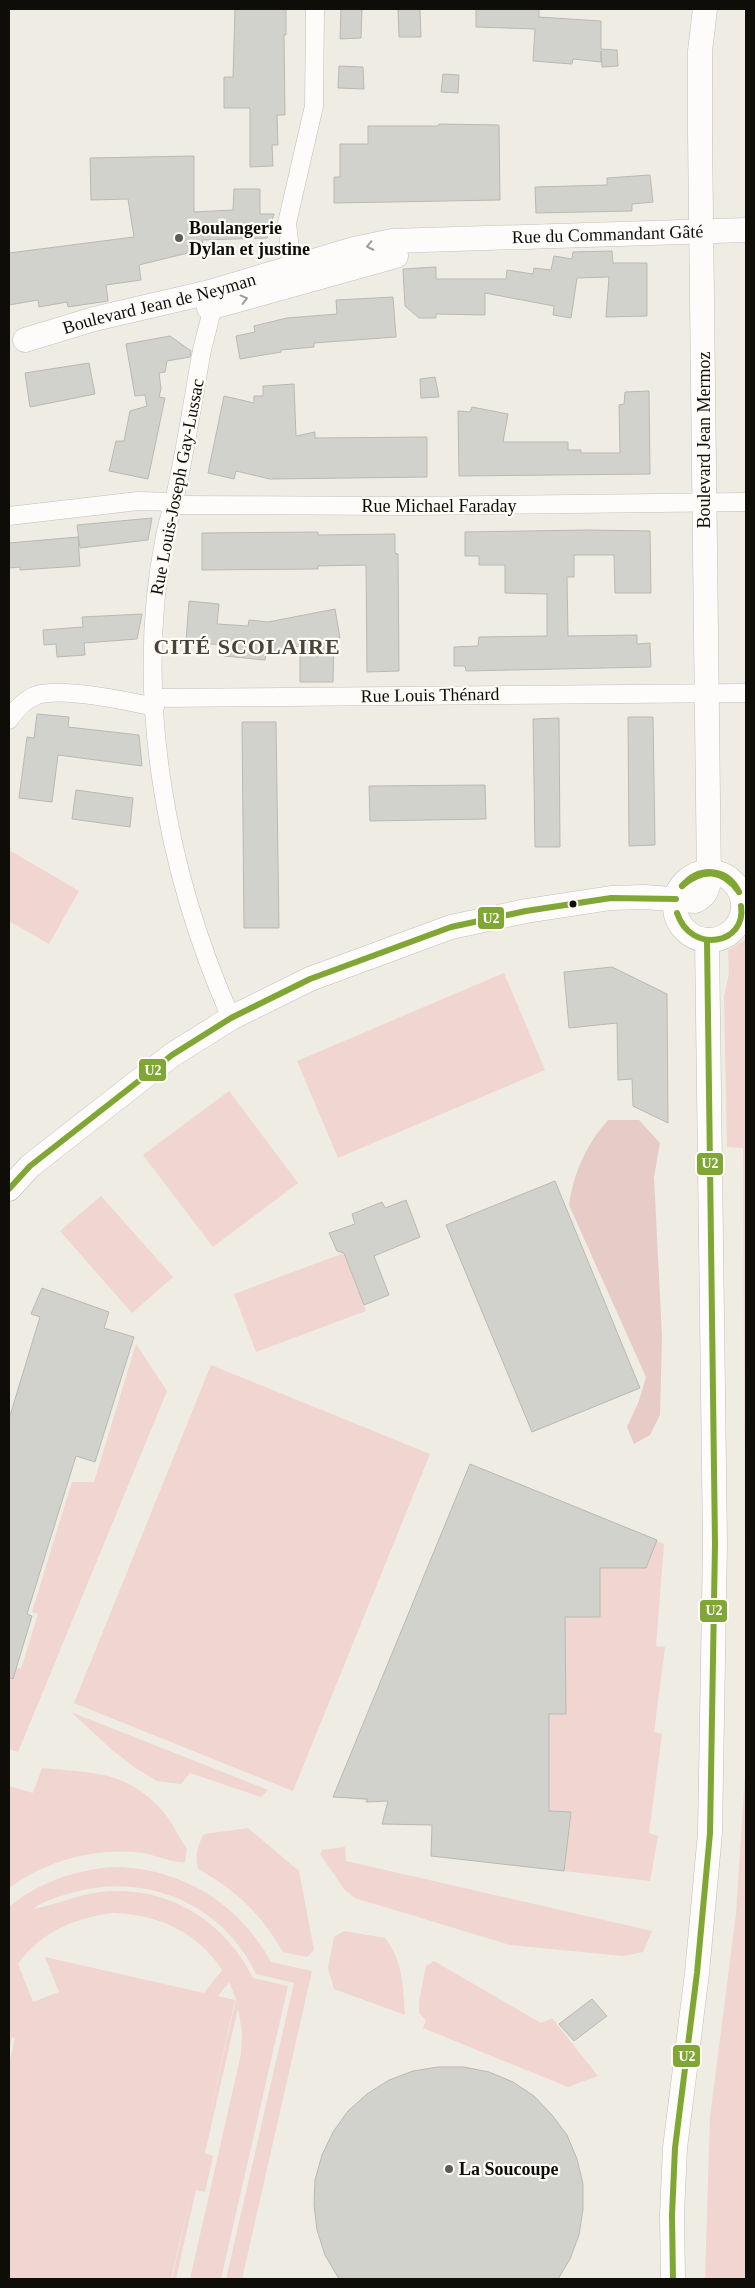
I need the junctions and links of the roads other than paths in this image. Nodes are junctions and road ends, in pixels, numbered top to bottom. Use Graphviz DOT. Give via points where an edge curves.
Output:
graph roads {
  1 [pos="315,9"];
  2 [pos="705,9"];
  3 [pos="746,230"];
  4 [pos="702,231"];
  5 [pos="293,276"];
  6 [pos="212,307"];
  7 [pos="17,341"];
  8 [pos="746,502"];
  9 [pos="173,503"];
  10 [pos="705,503"];
  11 [pos="9,516"];
  12 [pos="746,692"];
  13 [pos="706,693"];
  14 [pos="154,702"];
  15 [pos="9,720"];
  16 [pos="708,872"];
  17 [pos="744,897"];
  18 [pos="676,899"];
  19 [pos="707,940"];
  20 [pos="231,1018"];
  21 [pos="9,1189"];
  22 [pos="673,2279"];
  1 -- 5 [label="street" via="314,106 288,223"];
  2 -- 4 [label="main road, Boulevard Jean Mermoz" via="700,51"];
  3 -- 4 [label="main road, Rue du Commandant Gâté"];
  4 -- 5 [label="main road, Rue du Commandant Gâté" via="470,239 348,268"];
  4 -- 10 [label="main road, Boulevard Jean Mermoz"];
  6 -- 5 [label="main road, Boulevard Jean de Neyman, one-way"];
  5 -- 7 [label="main road, Boulevard Jean de Neyman" via="94,319"];
  6 -- 7 [label="main road, Boulevard Jean de Neyman" via="92,334"];
  6 -- 9 [label="street, Rue Louis-Joseph Gay-Lussac"];
  8 -- 10 [label="street, Rue Michael Faraday"];
  9 -- 10 [label="street, Rue Michael Faraday" via="411,506"];
  9 -- 11 [label="street, Rue Michael Faraday" via="138,502"];
  9 -- 14 [label="street, Rue Louis-Joseph Gay-Lussac" via="155,602"];
  10 -- 13 [label="main road, Boulevard Jean Mermoz"];
  12 -- 13 [label="street, Rue Louis Thénard"];
  13 -- 14 [label="street, Rue Louis Thénard"];
  13 -- 16 [label="main road, Boulevard Jean Mermoz"];
  14 -- 15 [label="street, Rue Louis Thénard" via="46,693 24,701"];
  14 -- 20 [label="street, Rue Louis-Joseph Gay-Lussac" via="170,832 187,899"];
  16 -- 17 [label="main road" via="733,882"];
  16 -- 18 [label="main road, Boulevard Jean Mermoz" via="709,883 703,898 695,901"];
  17 -- 19 [label="main road" via="742,917 736,927 728,935"];
  18 -- 19 [label="main road" via="675,911 686,932"];
  18 -- 20 [label="main road" via="611,898 451,926 310,979"];
  19 -- 22 [label="main road" via="715,1544 710,1814 697,1974 675,2148"];
  20 -- 21 [label="main road" via="172,1055 106,1104 30,1166"];
}
